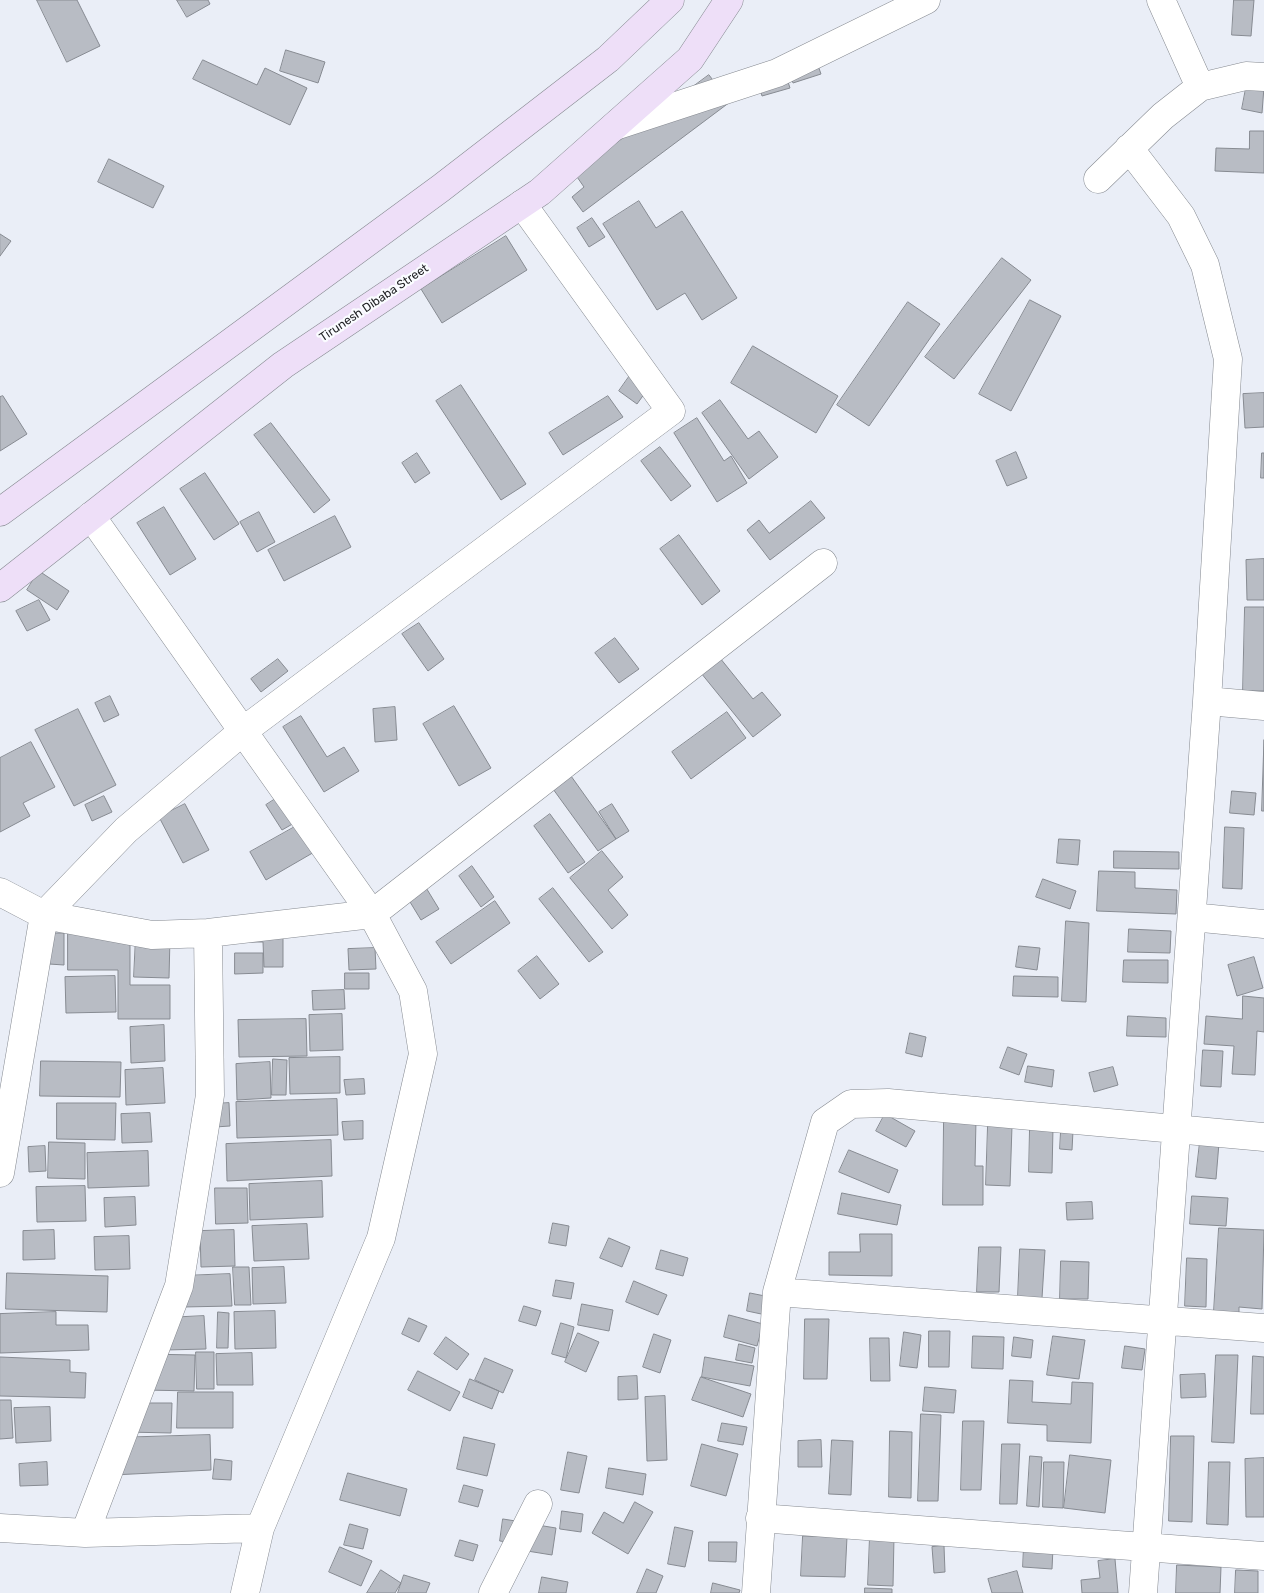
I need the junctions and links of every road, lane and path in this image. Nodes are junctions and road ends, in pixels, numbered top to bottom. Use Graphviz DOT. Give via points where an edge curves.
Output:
graph roads {
  1 [pos="670,0"];
  2 [pos="729,0"];
  3 [pos="926,0"];
  4 [pos="1161,0"];
  5 [pos="1264,77"];
  6 [pos="1200,87"];
  7 [pos="615,126"];
  8 [pos="1129,148"];
  9 [pos="1098,179"];
  10 [pos="522,204"];
  11 [pos="0,512"];
  12 [pos="92,516"];
  13 [pos="823,563"];
  14 [pos="0,588"];
  15 [pos="1207,701"];
  16 [pos="1264,706"];
  17 [pos="243,732"];
  18 [pos="0,892"];
  19 [pos="372,914"];
  20 [pos="44,915"];
  21 [pos="1192,917"];
  22 [pos="1264,924"];
  23 [pos="208,933"];
  24 [pos="1177,1130"];
  25 [pos="1264,1137"];
  26 [pos="0,1173"];
  27 [pos="777,1292"];
  28 [pos="1163,1320"];
  29 [pos="1264,1328"];
  30 [pos="538,1504"];
  31 [pos="760,1518"];
  32 [pos="0,1528"];
  33 [pos="260,1528"];
  34 [pos="84,1533"];
  35 [pos="1147,1547"];
  36 [pos="1264,1556"];
  37 [pos="245,1593"];
  38 [pos="492,1593"];
  39 [pos="756,1593"];
  40 [pos="1143,1593"];
  1 -- 11 [label="main road" via="608,59 441,188"];
  2 -- 7 [label="main road, Tirunesh Dibaba Street" via="690,59"];
  3 -- 7 [label="street" via="777,73"];
  4 -- 6 [label="street"];
  5 -- 6 [label="street" via="1246,76"];
  6 -- 8 [label="street"];
  7 -- 10 [label="main road, Tirunesh Dibaba Street"];
  8 -- 9 [label="street"];
  8 -- 15 [label="street" via="1181,216 1205,265 1228,359"];
  10 -- 12 [label="main road, Tirunesh Dibaba Street" via="283,365"];
  10 -- 17 [label="street" via="671,411"];
  12 -- 14 [label="main road, Tirunesh Dibaba Street"];
  12 -- 17 [label="street"];
  13 -- 19 [label="street"];
  15 -- 16 [label="street"];
  15 -- 21 [label="street"];
  17 -- 19 [label="street"];
  17 -- 20 [label="street" via="126,830"];
  18 -- 20 [label="street"];
  19 -- 23 [label="street"];
  19 -- 33 [label="street" via="413,991 423,1054 381,1238"];
  20 -- 23 [label="street" via="152,935"];
  20 -- 26 [label="street"];
  21 -- 22 [label="street"];
  21 -- 24 [label="street"];
  23 -- 34 [label="street" via="210,1095 179,1286"];
  24 -- 25 [label="street"];
  24 -- 27 [label="street" via="888,1102 851,1104 825,1122"];
  24 -- 28 [label="street"];
  27 -- 28 [label="street"];
  27 -- 31 [label="street"];
  28 -- 29 [label="street"];
  28 -- 35 [label="street"];
  30 -- 38 [label="street"];
  31 -- 35 [label="street"];
  31 -- 39 [label="street"];
  32 -- 34 [label="street"];
  33 -- 34 [label="street"];
  33 -- 37 [label="street"];
  35 -- 36 [label="street"];
  35 -- 40 [label="street"];
}
